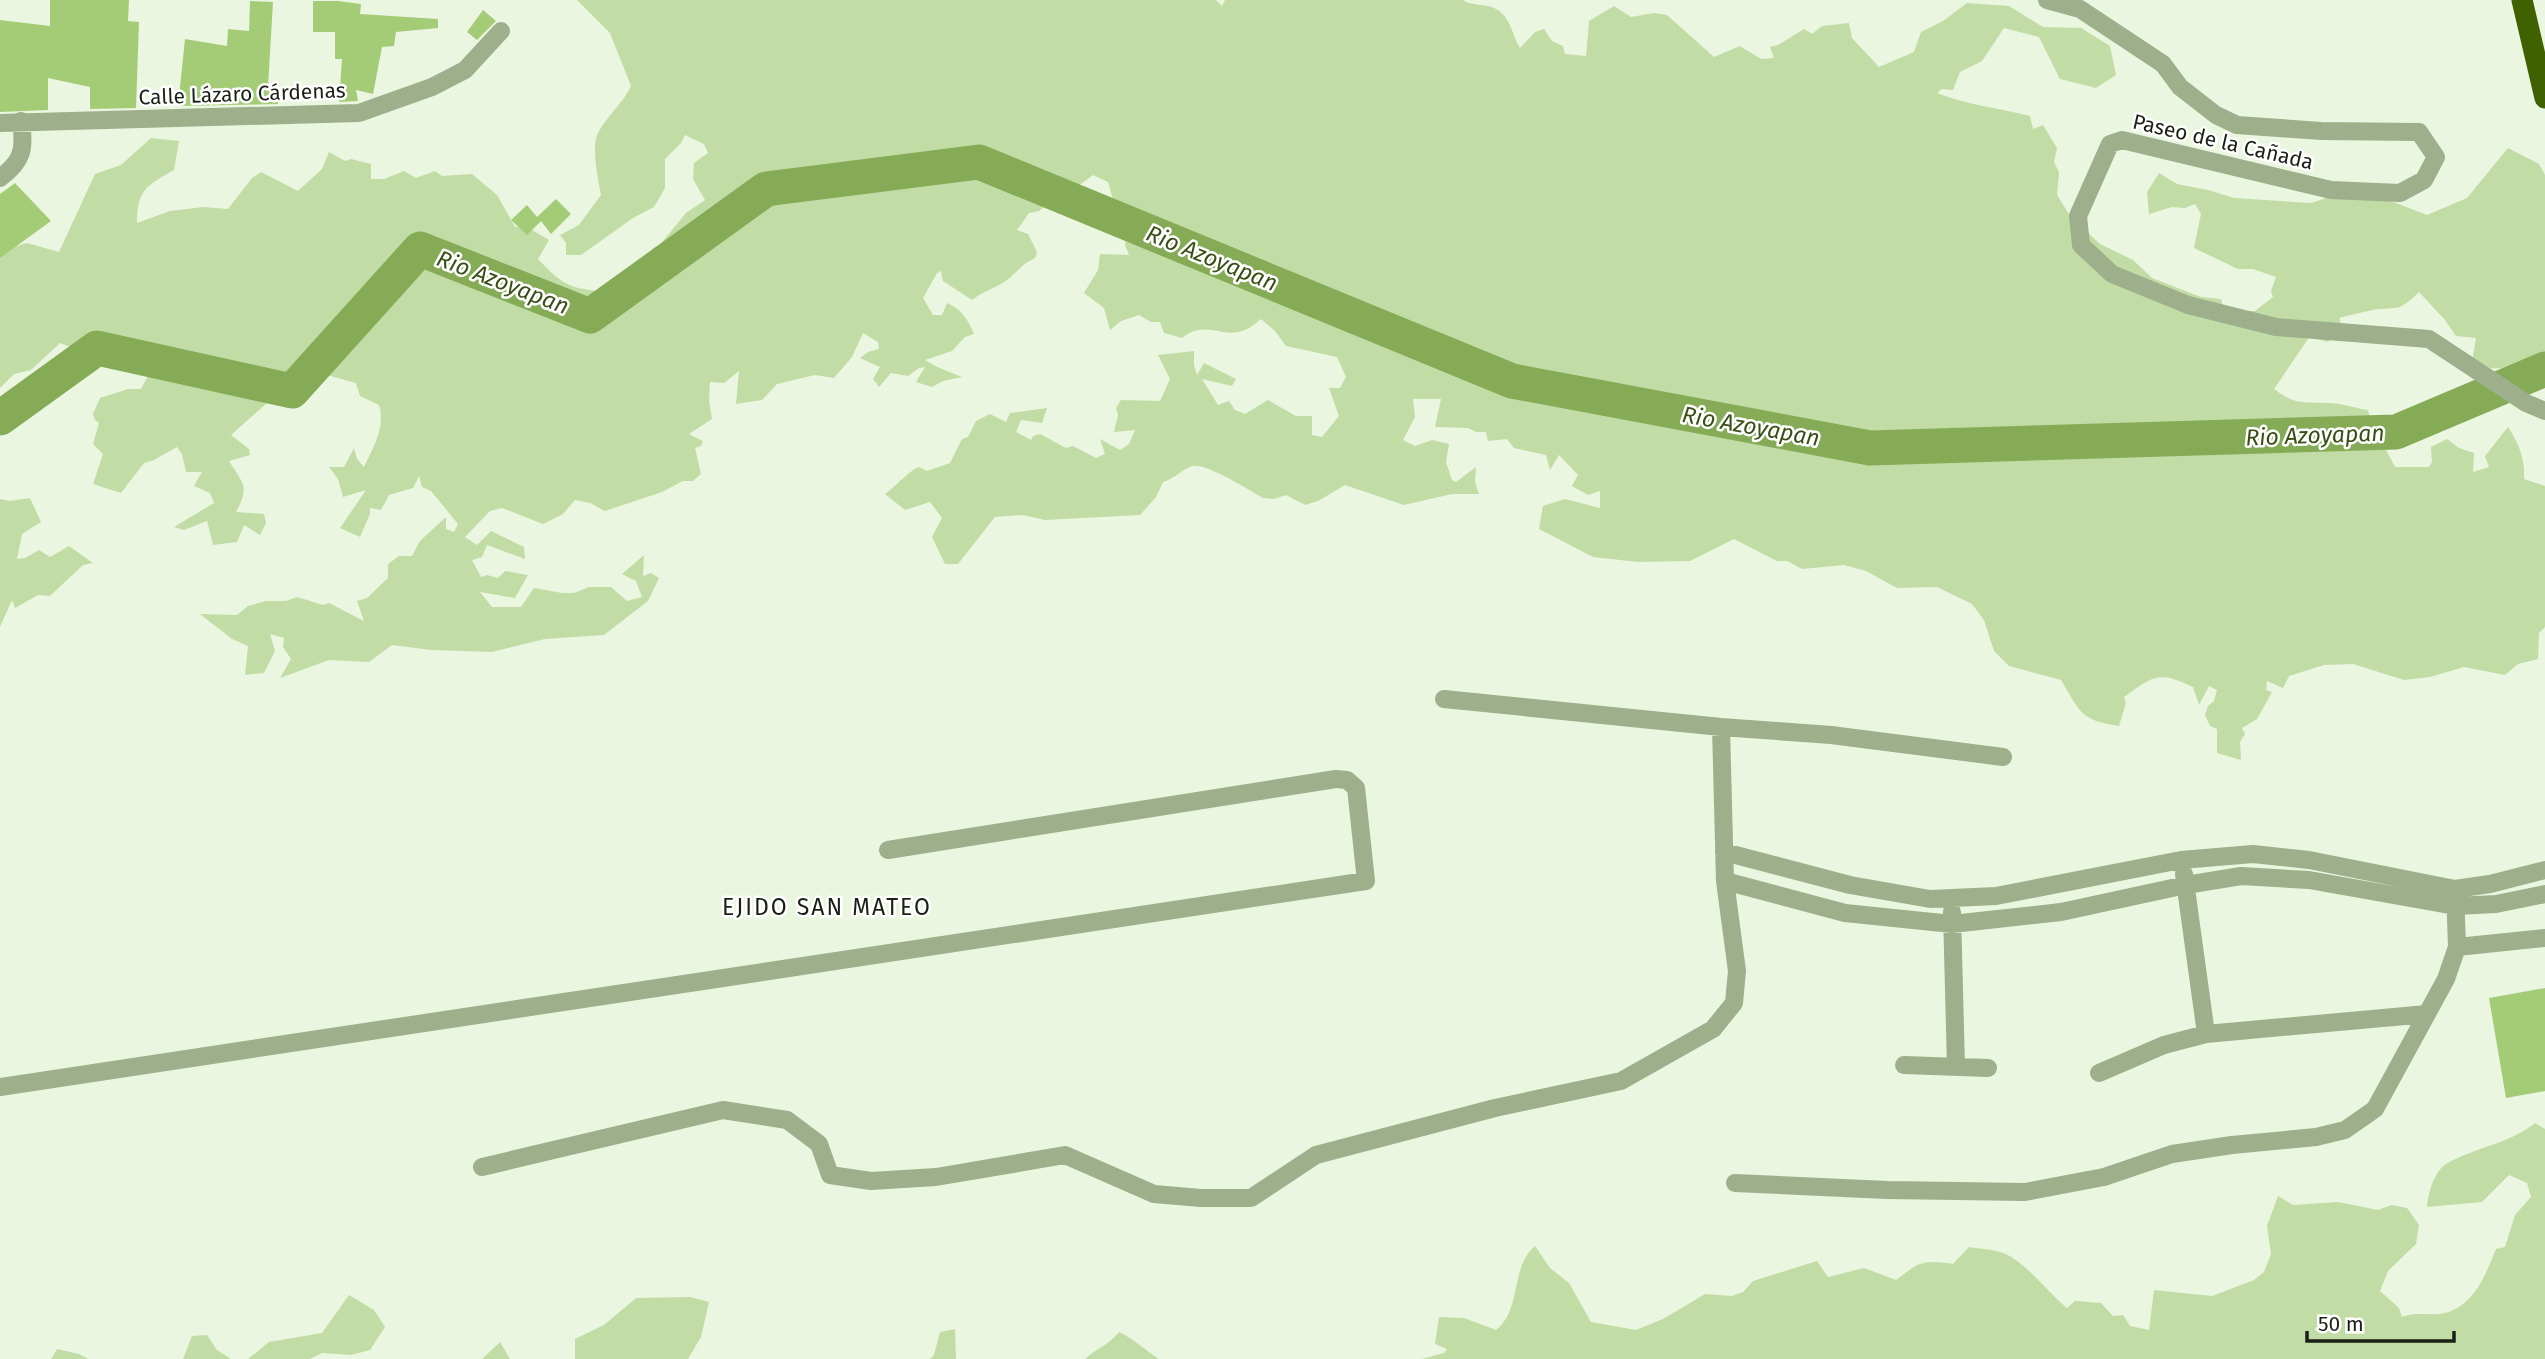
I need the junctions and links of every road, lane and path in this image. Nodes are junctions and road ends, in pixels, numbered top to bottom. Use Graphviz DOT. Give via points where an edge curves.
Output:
graph roads {
  1 [pos="2046,0"];
  2 [pos="2522,0"];
  3 [pos="500,31"];
  4 [pos="2545,98"];
  5 [pos="20,121"];
  6 [pos="0,123"];
  7 [pos="0,178"];
  8 [pos="2545,411"];
  9 [pos="1444,699"];
  10 [pos="1721,727"];
  11 [pos="2003,757"];
  12 [pos="888,850"];
  13 [pos="1724,852"];
  14 [pos="2181,860"];
  15 [pos="2545,870"];
  16 [pos="1725,881"];
  17 [pos="2186,885"];
  18 [pos="2545,894"];
  19 [pos="1951,898"];
  20 [pos="2455,898"];
  21 [pos="1952,924"];
  22 [pos="2545,938"];
  23 [pos="2456,947"];
  24 [pos="2427,1014"];
  25 [pos="2206,1034"];
  26 [pos="1904,1065"];
  27 [pos="1955,1067"];
  28 [pos="1988,1068"];
  29 [pos="2099,1073"];
  30 [pos="0,1087"];
  31 [pos="482,1167"];
  32 [pos="1735,1184"];
  1 -- 8 [label="street, Paseo de la Cañada" via="2080,9 2163,64 2180,87 2237,125 2419,132 2436,157 2424,180 2400,193 2331,190 2122,139 2110,144 2078,216 2081,245 2112,274 2188,305 2276,327 2429,339"];
  2 -- 4 [label="highway"];
  3 -- 5 [label="street, Calle Lázaro Cárdenas" via="465,70 359,113"];
  5 -- 6 [label="street, Calle Lázaro Cárdenas"];
  5 -- 7 [label="street" via="24,142 16,165"];
  9 -- 10 [label="street"];
  10 -- 11 [label="street" via="1831,735"];
  10 -- 13 [label="street"];
  12 -- 30 [label="street" via="1336,779 1347,780 1356,788 1366,881"];
  13 -- 16 [label="street"];
  13 -- 19 [label="street" via="1850,886"];
  14 -- 17 [label="street"];
  14 -- 19 [label="street" via="1996,896"];
  14 -- 20 [label="street" via="2253,854 2298,859"];
  15 -- 20 [label="street"];
  16 -- 21 [label="street" via="1845,913"];
  16 -- 31 [label="street" via="1737,971 1734,1003 1713,1029 1621,1081 1316,1155 1251,1198 1154,1194 1065,1154 936,1177 872,1181 830,1175 819,1144 787,1120 723,1110"];
  17 -- 20 [label="street" via="2241,876"];
  17 -- 21 [label="street" via="2060,912"];
  17 -- 25 [label="street"];
  18 -- 20 [label="street" via="2496,904"];
  19 -- 21 [label="street"];
  20 -- 23 [label="street"];
  21 -- 27 [label="street"];
  22 -- 23 [label="street"];
  23 -- 24 [label="street" via="2446,979"];
  24 -- 25 [label="street"];
  24 -- 32 [label="street" via="2375,1110 2331,1135 2172,1154 2104,1177 2025,1192"];
  25 -- 29 [label="street" via="2164,1045"];
  26 -- 27 [label="street"];
  27 -- 28 [label="street"];
}
